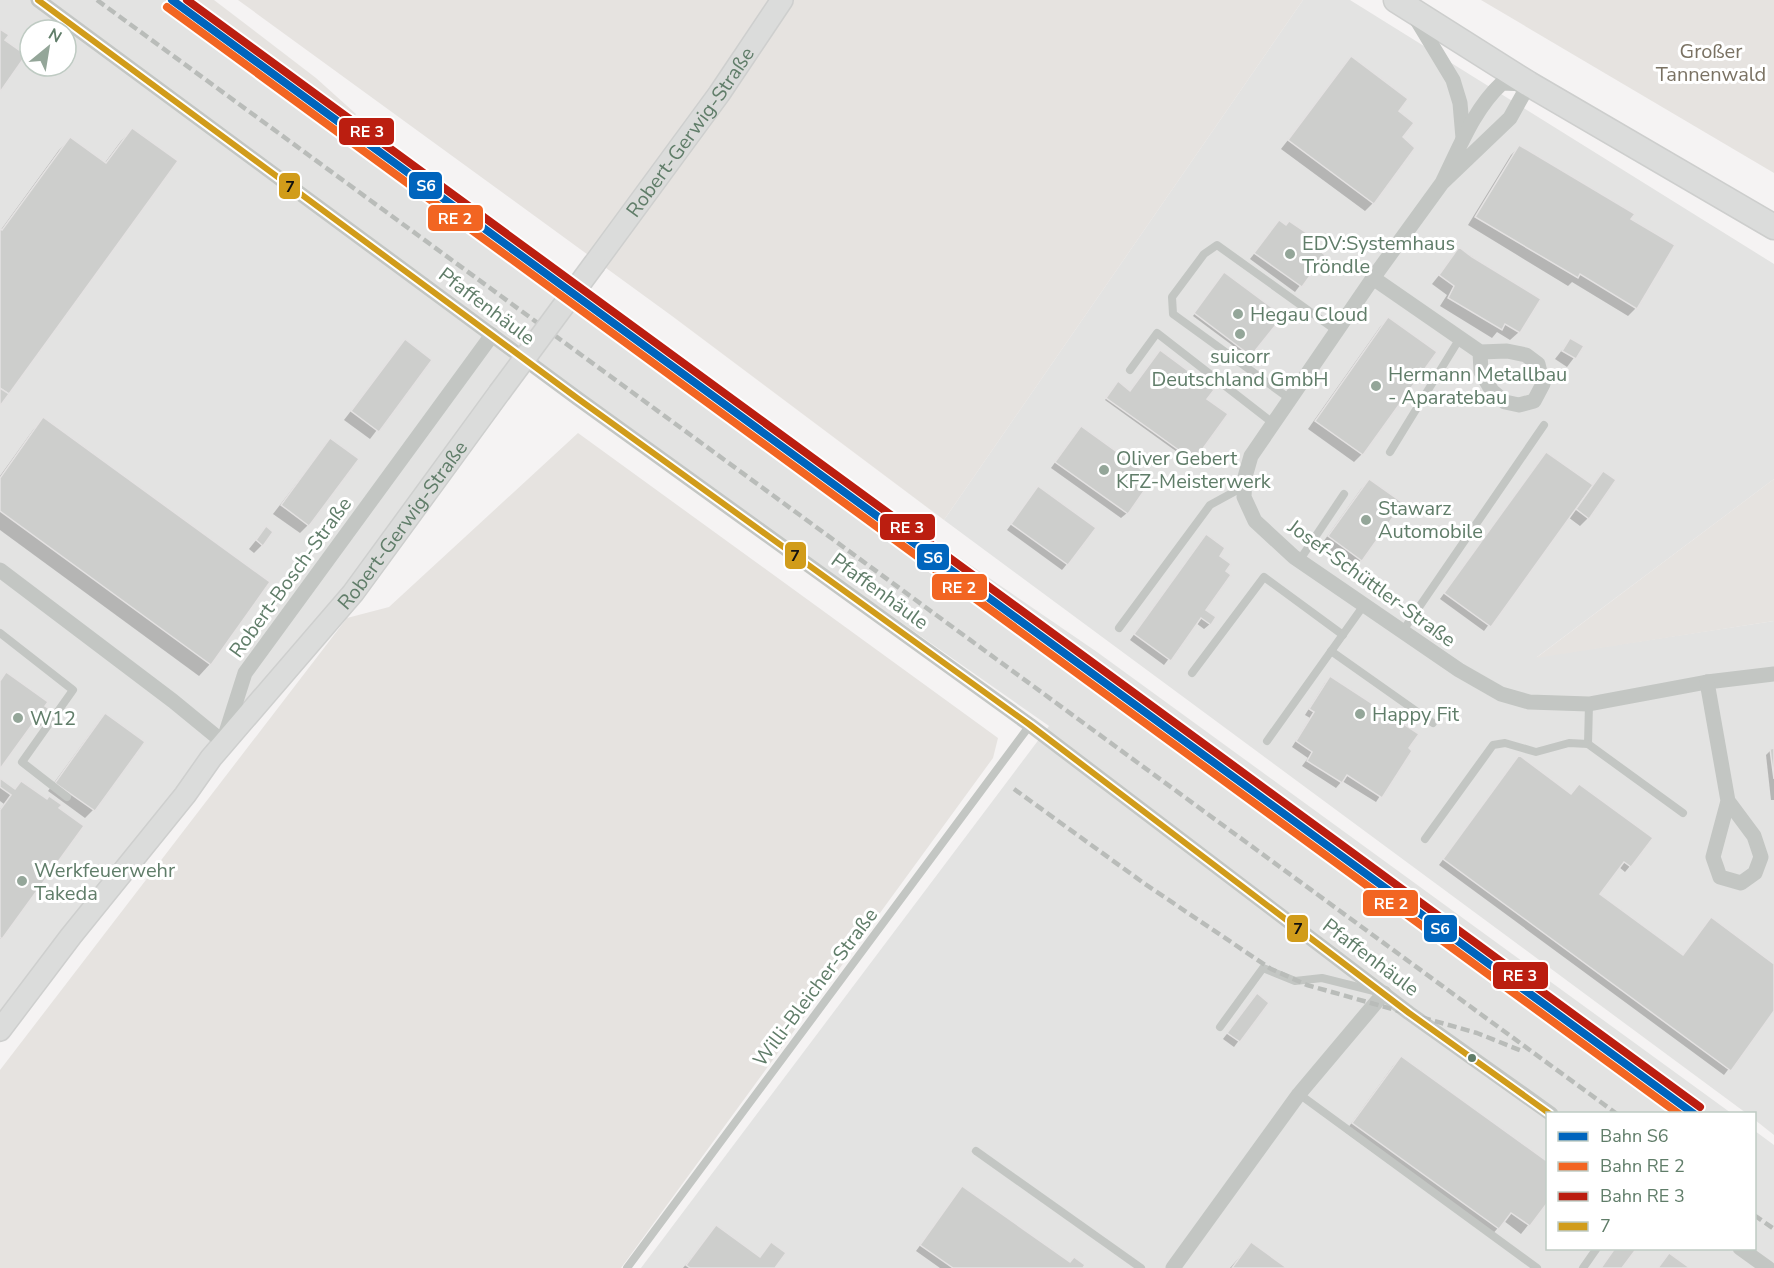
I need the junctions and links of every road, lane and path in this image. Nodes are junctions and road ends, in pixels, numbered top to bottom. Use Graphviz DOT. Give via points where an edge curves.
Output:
graph roads {
  1 [pos="38,0"];
  2 [pos="782,0"];
  3 [pos="1403,5"];
  4 [pos="1529,84"];
  5 [pos="1463,138"];
  6 [pos="1442,183"];
  7 [pos="1774,227"];
  8 [pos="1373,278"];
  9 [pos="1336,331"];
  10 [pos="492,335"];
  11 [pos="1460,338"];
  12 [pos="1480,352"];
  13 [pos="1130,370"];
  14 [pos="1290,399"];
  15 [pos="1273,423"];
  16 [pos="1544,425"];
  17 [pos="1389,452"];
  18 [pos="1245,486"];
  19 [pos="1344,494"];
  20 [pos="1299,561"];
  21 [pos="0,570"];
  22 [pos="1364,605"];
  23 [pos="1119,628"];
  24 [pos="1402,632"];
  25 [pos="0,633"];
  26 [pos="1343,635"];
  27 [pos="1331,651"];
  28 [pos="1192,674"];
  29 [pos="1774,674"];
  30 [pos="1707,682"];
  31 [pos="1589,704"];
  32 [pos="1433,723"];
  33 [pos="1030,725"];
  34 [pos="1267,741"];
  35 [pos="224,742"];
  36 [pos="1587,744"];
  37 [pos="68,797"];
  38 [pos="1728,801"];
  39 [pos="1683,813"];
  40 [pos="1425,838"];
  41 [pos="1384,993"];
  42 [pos="1220,1028"];
  43 [pos="0,1030"];
  44 [pos="1299,1094"];
  45 [pos="1550,1112"];
  46 [pos="976,1151"];
  47 [pos="1596,1250"];
  48 [pos="1743,1250"];
  49 [pos="627,1268"];
  50 [pos="1141,1268"];
  51 [pos="1173,1268"];
  52 [pos="1537,1268"];
  53 [pos="1583,1268"];
  54 [pos="1768,1268"];
  1 -- 10 [label="street, Pfaffenhäule"];
  2 -- 35 [label="street, Robert-Gerwig-Straße, bridge" via="719,94 353,593"];
  3 -- 4 [label="main road"];
  3 -- 5 [label="street, Josef-Schüttler-Straße" via="1453,80 1461,103"];
  4 -- 5 [label="street, Josef-Schüttler-Straße" via="1502,83 1488,96"];
  4 -- 6 [label="street, Josef-Schüttler-Straße" via="1510,118"];
  4 -- 7 [label="main road"];
  5 -- 6 [label="street, Josef-Schüttler-Straße"];
  6 -- 8 [label="street, Josef-Schüttler-Straße"];
  8 -- 9 [label="street, Josef-Schüttler-Straße"];
  8 -- 11 [label="street"];
  9 -- 14 [label="street, Josef-Schüttler-Straße"];
  9 -- 14 [label="lane" via="1217,245 1204,254 1172,297 1173,314"];
  10 -- 33 [label="street, Pfaffenhäule"];
  10 -- 35 [label="street, Robert-Bosch-Straße" via="245,673"];
  11 -- 12 [label="street"];
  11 -- 17 [label="lane"];
  12 -- 12 [label="street" via="1481,372 1492,392 1504,402 1519,405 1534,401 1543,384 1538,364 1526,355 1507,351"];
  13 -- 15 [label="lane" via="1157,333"];
  14 -- 15 [label="street, Josef-Schüttler-Straße"];
  15 -- 18 [label="street, Josef-Schüttler-Straße" via="1251,456"];
  16 -- 24 [label="lane"];
  18 -- 20 [label="street, Josef-Schüttler-Straße" via="1244,497 1255,521"];
  18 -- 23 [label="lane" via="1210,505"];
  19 -- 20 [label="lane"];
  20 -- 22 [label="street, Josef-Schüttler-Straße"];
  21 -- 35 [label="street"];
  22 -- 24 [label="street, Josef-Schüttler-Straße"];
  22 -- 26 [label="lane"];
  24 -- 31 [label="street, Josef-Schüttler-Straße" via="1501,694 1529,702"];
  25 -- 37 [label="lane" via="73,690 22,762"];
  26 -- 27 [label="lane"];
  26 -- 28 [label="lane" via="1264,577"];
  27 -- 32 [label="lane"];
  27 -- 34 [label="lane"];
  29 -- 30 [label="street, Josef-Schüttler-Straße"];
  30 -- 31 [label="street, Josef-Schüttler-Straße"];
  30 -- 38 [label="street"];
  31 -- 36 [label="lane"];
  33 -- 41 [label="street, Pfaffenhäule"];
  33 -- 49 [label="lane, Willi-Bleicher-Straße"];
  35 -- 43 [label="street, Robert-Gerwig-Straße"];
  36 -- 39 [label="lane"];
  36 -- 40 [label="lane" via="1569,743 1536,752 1505,743 1492,745"];
  38 -- 38 [label="street" via="1754,836 1761,857 1755,873 1741,883 1720,877 1713,857"];
  41 -- 42 [label="lane" via="1322,978 1296,981 1263,968"];
  41 -- 44 [label="street"];
  41 -- 45 [label="street, Pfaffenhäule"];
  44 -- 51 [label="street"];
  44 -- 52 [label="lane"];
  46 -- 50 [label="lane"];
  47 -- 53 [label="lane"];
  48 -- 54 [label="street"];
}
